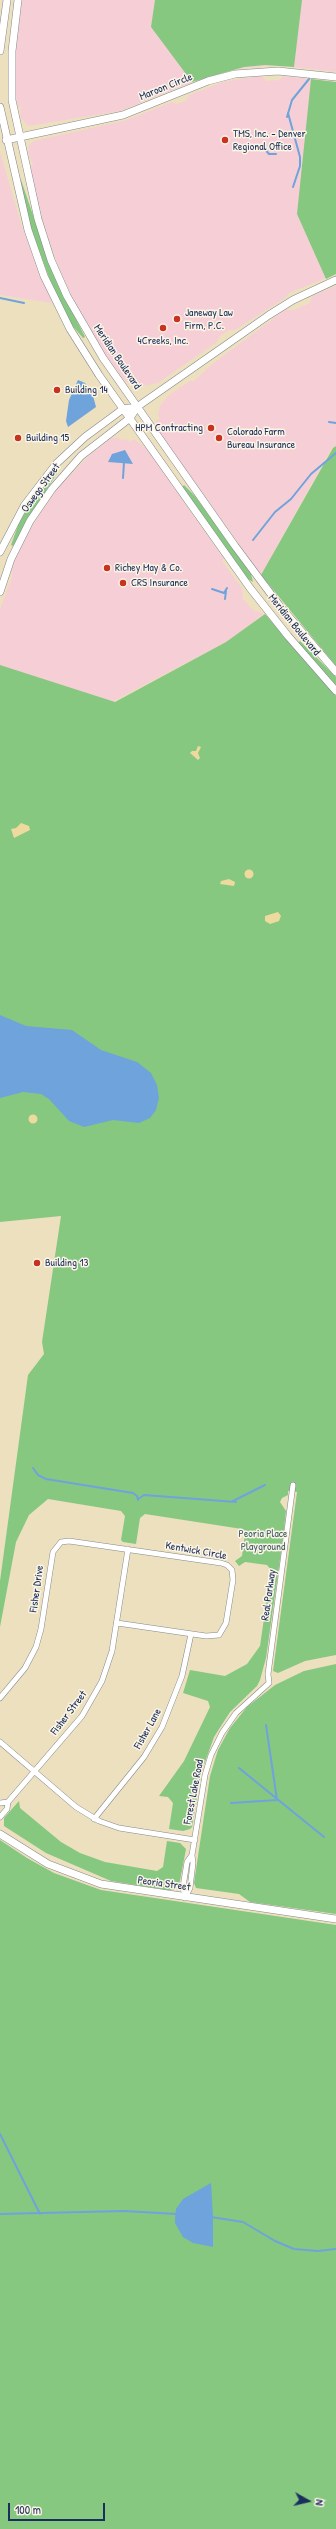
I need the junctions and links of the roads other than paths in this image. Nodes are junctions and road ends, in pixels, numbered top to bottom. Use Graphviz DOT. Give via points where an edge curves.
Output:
graph roads {
  1 [pos="7,0"];
  2 [pos="18,0"];
  3 [pos="2,13"];
  4 [pos="15,21"];
  5 [pos="1,26"];
  6 [pos="0,51"];
  7 [pos="336,77"];
  8 [pos="0,107"];
  9 [pos="19,137"];
  10 [pos="6,140"];
  11 [pos="336,280"];
  12 [pos="137,407"];
  13 [pos="123,409"];
  14 [pos="130,418"];
  15 [pos="0,552"];
  16 [pos="0,592"];
  17 [pos="336,672"];
  18 [pos="336,691"];
  19 [pos="293,1485"];
  20 [pos="128,1549"];
  21 [pos="117,1623"];
  22 [pos="191,1634"];
  23 [pos="269,1683"];
  24 [pos="0,1698"];
  25 [pos="0,1742"];
  26 [pos="34,1772"];
  27 [pos="8,1802"];
  28 [pos="0,1803"];
  29 [pos="0,1817"];
  30 [pos="94,1819"];
  31 [pos="0,1834"];
  32 [pos="195,1840"];
  33 [pos="185,1898"];
  34 [pos="336,1919"];
  1 -- 3 [label="main road"];
  2 -- 4 [label="main road, Meridian Boulevard"];
  3 -- 4 [label="main road"];
  3 -- 5 [label="main road"];
  4 -- 5 [label="main road"];
  4 -- 9 [label="main road, Meridian Boulevard" via="11,88"];
  5 -- 6 [label="main road"];
  7 -- 9 [label="main road, Maroon Circle" via="278,71 235,74 211,80 126,114"];
  8 -- 10 [label="main road, Meridian Boulevard"];
  9 -- 10 [label="main road, Maroon Circle"];
  9 -- 12 [label="main road, Meridian Boulevard" via="38,220 60,281 89,337"];
  10 -- 13 [label="main road, Meridian Boulevard" via="26,223 49,287 75,338"];
  11 -- 12 [label="main road" via="281,307"];
  12 -- 13 [label="main road, Oswego Street"];
  12 -- 14 [label="main road, Oswego Street"];
  12 -- 17 [label="main road, Meridian Boulevard" via="261,581"];
  13 -- 14 [label="main road, Meridian Boulevard"];
  13 -- 15 [label="main road, Oswego Street" via="85,437 57,463 27,501"];
  14 -- 16 [label="main road, Oswego Street" via="78,459 49,492 18,543"];
  14 -- 18 [label="main road, Meridian Boulevard" via="257,598"];
  19 -- 23 [label="street, Real Parkway" via="268,1670"];
  20 -- 21 [label="street, Fisher Street"];
  20 -- 22 [label="street, Kentwick Circle" via="221,1563 231,1568 233,1580 223,1631 213,1636"];
  20 -- 24 [label="street, Fisher Drive" via="69,1540 56,1546 52,1555 37,1644 25,1668"];
  21 -- 22 [label="street, Kentwick Circle"];
  21 -- 26 [label="street, Fisher Street" via="109,1662 96,1693 76,1723"];
  22 -- 30 [label="street, Fisher Lane" via="181,1681 162,1727 141,1761"];
  23 -- 32 [label="street, Forest Lake Road" via="239,1709 216,1745 206,1775"];
  25 -- 26 [label="street"];
  26 -- 27 [label="street, Fisher Street"];
  26 -- 30 [label="street"];
  27 -- 28 [label="street"];
  27 -- 29 [label="street, Fisher Street" via="7,1809"];
  30 -- 32 [label="street" via="116,1827"];
  31 -- 33 [label="main road, Peoria Street" via="34,1857 74,1876 114,1887"];
  32 -- 33 [label="street, Forest Lake Road" via="190,1888"];
  33 -- 34 [label="main road, Peoria Street"];
}
